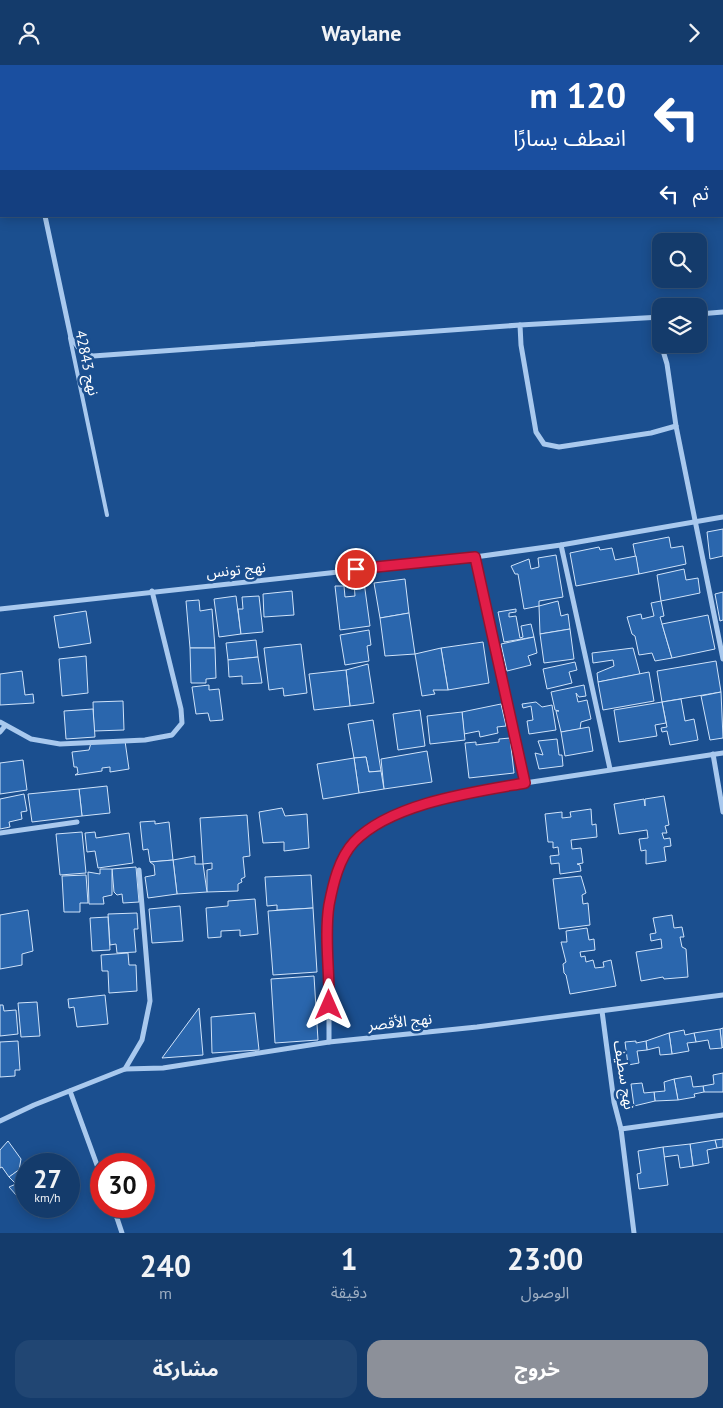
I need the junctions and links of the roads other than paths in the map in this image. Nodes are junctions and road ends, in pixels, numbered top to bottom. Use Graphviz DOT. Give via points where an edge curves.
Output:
graph roads {
  1 [pos="45,217"];
  2 [pos="45,217"];
  3 [pos="723,312"];
  4 [pos="707,313"];
  5 [pos="652,317"];
  6 [pos="520,325"];
  7 [pos="664,353"];
  8 [pos="676,426"];
  9 [pos="107,515"];
  10 [pos="723,517"];
  11 [pos="694,522"];
  12 [pos="561,545"];
  13 [pos="475,557"];
  14 [pos="152,591"];
  15 [pos="0,609"];
  16 [pos="723,659"];
  17 [pos="0,722"];
  18 [pos="5,726"];
  19 [pos="0,732"];
  20 [pos="723,753"];
  21 [pos="713,754"];
  22 [pos="610,769"];
  23 [pos="525,783"];
  24 [pos="723,812"];
  25 [pos="77,822"];
  26 [pos="0,833"];
  27 [pos="139,870"];
  28 [pos="723,995"];
  29 [pos="602,1011"];
  30 [pos="330,1042"];
  31 [pos="125,1069"];
  32 [pos="70,1091"];
  33 [pos="723,1115"];
  34 [pos="0,1121"];
  35 [pos="621,1129"];
  36 [pos="93,1153"];
  37 [pos="116,1218"];
  38 [pos="122,1233"];
  39 [pos="634,1233"];
  1 -- 6 [label="street" via="72,339 82,351 93,356"];
  2 -- 9 [label="lane, نهج 42843"];
  3 -- 4 [label="street"];
  5 -- 6 [label="street"];
  6 -- 8 [label="street" via="520,345 536,432 544,444 559,447"];
  7 -- 8 [label="street"];
  8 -- 11 [label="street"];
  10 -- 11 [label="street, نهج تونس"];
  11 -- 12 [label="street, نهج تونس"];
  11 -- 16 [label="street"];
  12 -- 13 [label="street, نهج تونس"];
  12 -- 22 [label="street"];
  13 -- 14 [label="street, نهج تونس"];
  13 -- 23 [label="street"];
  14 -- 15 [label="street, نهج تونس"];
  14 -- 18 [label="street" via="182,709 182,723 172,735 145,740 60,744 31,739"];
  17 -- 18 [label="street"];
  18 -- 19 [label="street"];
  20 -- 21 [label="street"];
  21 -- 22 [label="street"];
  21 -- 24 [label="street"];
  22 -- 23 [label="street"];
  23 -- 30 [label="street" via="435,801 384,821 352,843 335,875 329,907"];
  25 -- 26 [label="street"];
  27 -- 31 [label="street" via="150,1001 142,1040"];
  28 -- 29 [label="street, نهج الأقصر"];
  29 -- 30 [label="street, نهج الأقصر"];
  29 -- 35 [label="street, نهج سطيف" via="614,1102"];
  30 -- 31 [label="street, نهج الأقصر" via="163,1068"];
  31 -- 32 [label="street, نهج الأقصر"];
  32 -- 34 [label="street, نهج الأقصر"];
  32 -- 36 [label="street"];
  33 -- 35 [label="street, نهج سطيف"];
  35 -- 39 [label="street"];
  37 -- 38 [label="street"];
}
